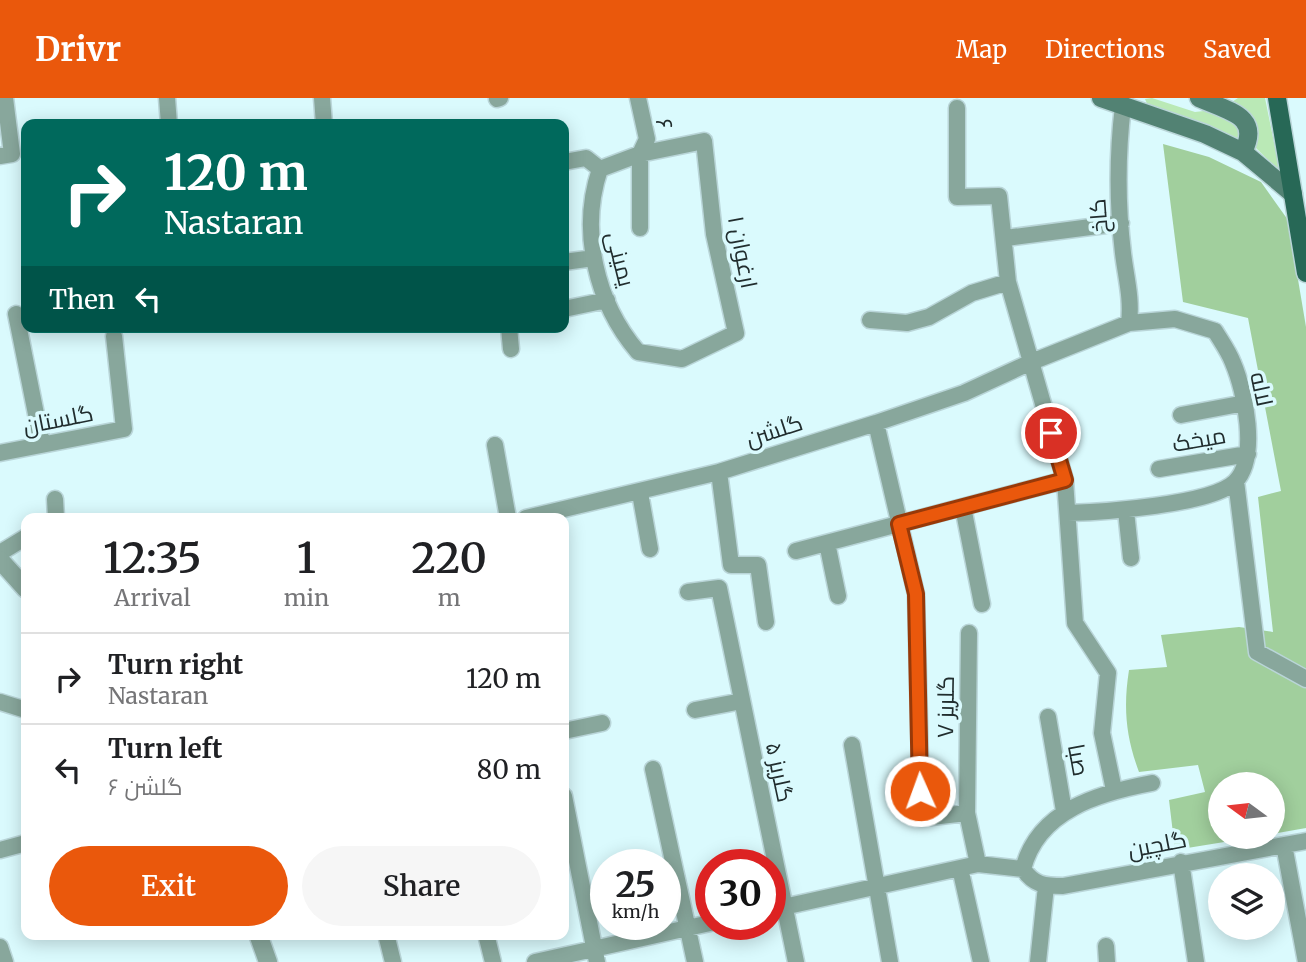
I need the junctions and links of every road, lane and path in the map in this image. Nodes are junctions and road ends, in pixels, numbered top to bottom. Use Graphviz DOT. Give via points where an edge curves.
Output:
graph roads {
  1 [pos="5,98"];
  2 [pos="167,98"];
  3 [pos="321,98"];
  4 [pos="638,98"];
  5 [pos="1101,98"];
  6 [pos="1199,98"];
  7 [pos="1277,98"];
  8 [pos="1124,106"];
  9 [pos="957,108"];
  10 [pos="169,119"];
  11 [pos="323,119"];
  12 [pos="1244,152"];
  13 [pos="640,154"];
  14 [pos="0,156"];
  15 [pos="569,161"];
  16 [pos="600,169"];
  17 [pos="1293,194"];
  18 [pos="1121,223"];
  19 [pos="640,228"];
  20 [pos="1006,238"];
  21 [pos="594,258"];
  22 [pos="569,261"];
  23 [pos="1306,273"];
  24 [pos="1008,282"];
  25 [pos="607,300"];
  26 [pos="569,308"];
  27 [pos="14,314"];
  28 [pos="870,320"];
  29 [pos="1129,323"];
  30 [pos="510,333"];
  31 [pos="114,336"];
  32 [pos="511,349"];
  33 [pos="638,352"];
  34 [pos="1029,363"];
  35 [pos="1245,402"];
  36 [pos="1181,415"];
  37 [pos="876,423"];
  38 [pos="42,444"];
  39 [pos="495,445"];
  40 [pos="0,453"];
  41 [pos="1248,454"];
  42 [pos="1158,470"];
  43 [pos="719,472"];
  44 [pos="1065,480"];
  45 [pos="1236,481"];
  46 [pos="640,493"];
  47 [pos="55,499"];
  48 [pos="963,507"];
  49 [pos="1126,511"];
  50 [pos="56,513"];
  51 [pos="507,513"];
  52 [pos="549,513"];
  53 [pos="1068,513"];
  54 [pos="899,524"];
  55 [pos="21,540"];
  56 [pos="827,543"];
  57 [pos="650,549"];
  58 [pos="796,551"];
  59 [pos="0,553"];
  60 [pos="1130,558"];
  61 [pos="0,560"];
  62 [pos="21,583"];
  63 [pos="688,592"];
  64 [pos="838,596"];
  65 [pos="982,604"];
  66 [pos="766,622"];
  67 [pos="969,634"];
  68 [pos="1306,678"];
  69 [pos="742,701"];
  70 [pos="0,702"];
  71 [pos="21,708"];
  72 [pos="695,710"];
  73 [pos="1048,717"];
  74 [pos="602,723"];
  75 [pos="569,731"];
  76 [pos="852,745"];
  77 [pos="653,769"];
  78 [pos="1152,783"];
  79 [pos="1114,790"];
  80 [pos="1065,811"];
  81 [pos="967,813"];
  82 [pos="569,821"];
  83 [pos="1306,841"];
  84 [pos="21,844"];
  85 [pos="1285,845"];
  86 [pos="768,849"];
  87 [pos="1260,849"];
  88 [pos="1285,849"];
  89 [pos="0,850"];
  90 [pos="1181,862"];
  91 [pos="978,864"];
  92 [pos="960,868"];
  93 [pos="1023,869"];
  94 [pos="875,886"];
  95 [pos="1046,886"];
  96 [pos="786,906"];
  97 [pos="695,927"];
  98 [pos="689,928"];
  99 [pos="786,932"];
  100 [pos="259,940"];
  101 [pos="388,940"];
  102 [pos="488,940"];
  103 [pos="0,947"];
  104 [pos="596,955"];
  105 [pos="5,962"];
  106 [pos="268,962"];
  107 [pos="393,962"];
  108 [pos="493,962"];
  109 [pos="535,962"];
  110 [pos="695,962"];
  111 [pos="796,962"];
  112 [pos="890,962"];
  113 [pos="981,962"];
  114 [pos="1038,962"];
  115 [pos="1196,962"];
  116 [pos="1306,962"];
  1 -- 14 [label="street" via="12,154"];
  2 -- 10 [label="street"];
  3 -- 11 [label="street"];
  4 -- 13 [label="street, ۶" via="647,139"];
  5 -- 8 [label="main road"];
  6 -- 12 [label="main road" via="1243,118 1250,128"];
  7 -- 17 [label="main road"];
  8 -- 12 [label="main road"];
  8 -- 18 [label="street, کاخ" via="1116,163"];
  9 -- 20 [label="street" via="957,197 999,196"];
  12 -- 17 [label="main road"];
  13 -- 16 [label="street"];
  13 -- 19 [label="street, ۶"];
  13 -- 33 [label="street, ارغوان ۱" via="704,141 714,234 736,333 682,359"];
  15 -- 16 [label="street" via="586,158"];
  16 -- 21 [label="street, یمینی" via="589,218"];
  17 -- 23 [label="main road"];
  18 -- 20 [label="street"];
  18 -- 29 [label="street, کاخ" via="1132,297"];
  20 -- 24 [label="street"];
  21 -- 22 [label="street"];
  21 -- 25 [label="street, یمینی"];
  24 -- 28 [label="street" via="908,323"];
  24 -- 34 [label="street"];
  25 -- 26 [label="street"];
  25 -- 33 [label="street, یمینی"];
  27 -- 38 [label="street"];
  29 -- 34 [label="street, لاله"];
  29 -- 35 [label="street, لاله" via="1175,318 1215,331 1233,363"];
  30 -- 32 [label="street"];
  31 -- 38 [label="street, گلستان" via="124,429"];
  34 -- 37 [label="street, گلشن" via="964,393"];
  34 -- 44 [label="street"];
  35 -- 36 [label="street"];
  35 -- 41 [label="street, لاله"];
  37 -- 43 [label="street, گلشن"];
  37 -- 54 [label="street"];
  38 -- 40 [label="street, گلستان"];
  39 -- 51 [label="street"];
  41 -- 42 [label="street, میخک"];
  41 -- 45 [label="street, لاله"];
  43 -- 46 [label="street, گلشن"];
  43 -- 66 [label="street" via="731,565 758,565"];
  44 -- 48 [label="street"];
  44 -- 53 [label="street"];
  45 -- 49 [label="street" via="1217,492"];
  45 -- 68 [label="street" via="1257,652"];
  46 -- 52 [label="street, گلشن"];
  46 -- 57 [label="street"];
  47 -- 50 [label="street"];
  48 -- 54 [label="street"];
  48 -- 65 [label="street"];
  49 -- 53 [label="street"];
  49 -- 60 [label="street"];
  53 -- 79 [label="street" via="1075,623 1108,673 1102,733"];
  54 -- 56 [label="street"];
  54 -- 81 [label="street" via="916,594 921,809 931,817"];
  55 -- 59 [label="street"];
  56 -- 58 [label="street"];
  56 -- 64 [label="street"];
  61 -- 62 [label="street"];
  63 -- 69 [label="street, گلریز ۵" via="719,589"];
  67 -- 81 [label="street, گلریز ۷"];
  69 -- 72 [label="street"];
  69 -- 86 [label="street, گلریز ۵"];
  70 -- 71 [label="street"];
  73 -- 80 [label="street, صبا"];
  74 -- 75 [label="street"];
  76 -- 94 [label="street"];
  77 -- 98 [label="street"];
  78 -- 79 [label="street"];
  79 -- 80 [label="street"];
  80 -- 93 [label="street" via="1038,834"];
  81 -- 91 [label="street, گلریز ۷"];
  82 -- 104 [label="street"];
  83 -- 85 [label="street, گلچین"];
  84 -- 89 [label="street"];
  87 -- 90 [label="street, گلچین"];
  88 -- 116 [label="street"];
  90 -- 95 [label="street, گلچین"];
  90 -- 115 [label="street"];
  91 -- 92 [label="street"];
  91 -- 93 [label="street"];
  92 -- 94 [label="street"];
  92 -- 113 [label="street"];
  93 -- 95 [label="street" via="1032,881"];
  94 -- 96 [label="street"];
  94 -- 112 [label="street"];
  95 -- 114 [label="street"];
  97 -- 98 [label="street"];
  98 -- 104 [label="street"];
  98 -- 110 [label="street"];
  99 -- 111 [label="street, گلریز ۵"];
  100 -- 106 [label="street"];
  101 -- 107 [label="street"];
  102 -- 108 [label="street"];
  103 -- 105 [label="street"];
  104 -- 109 [label="street"];
}
